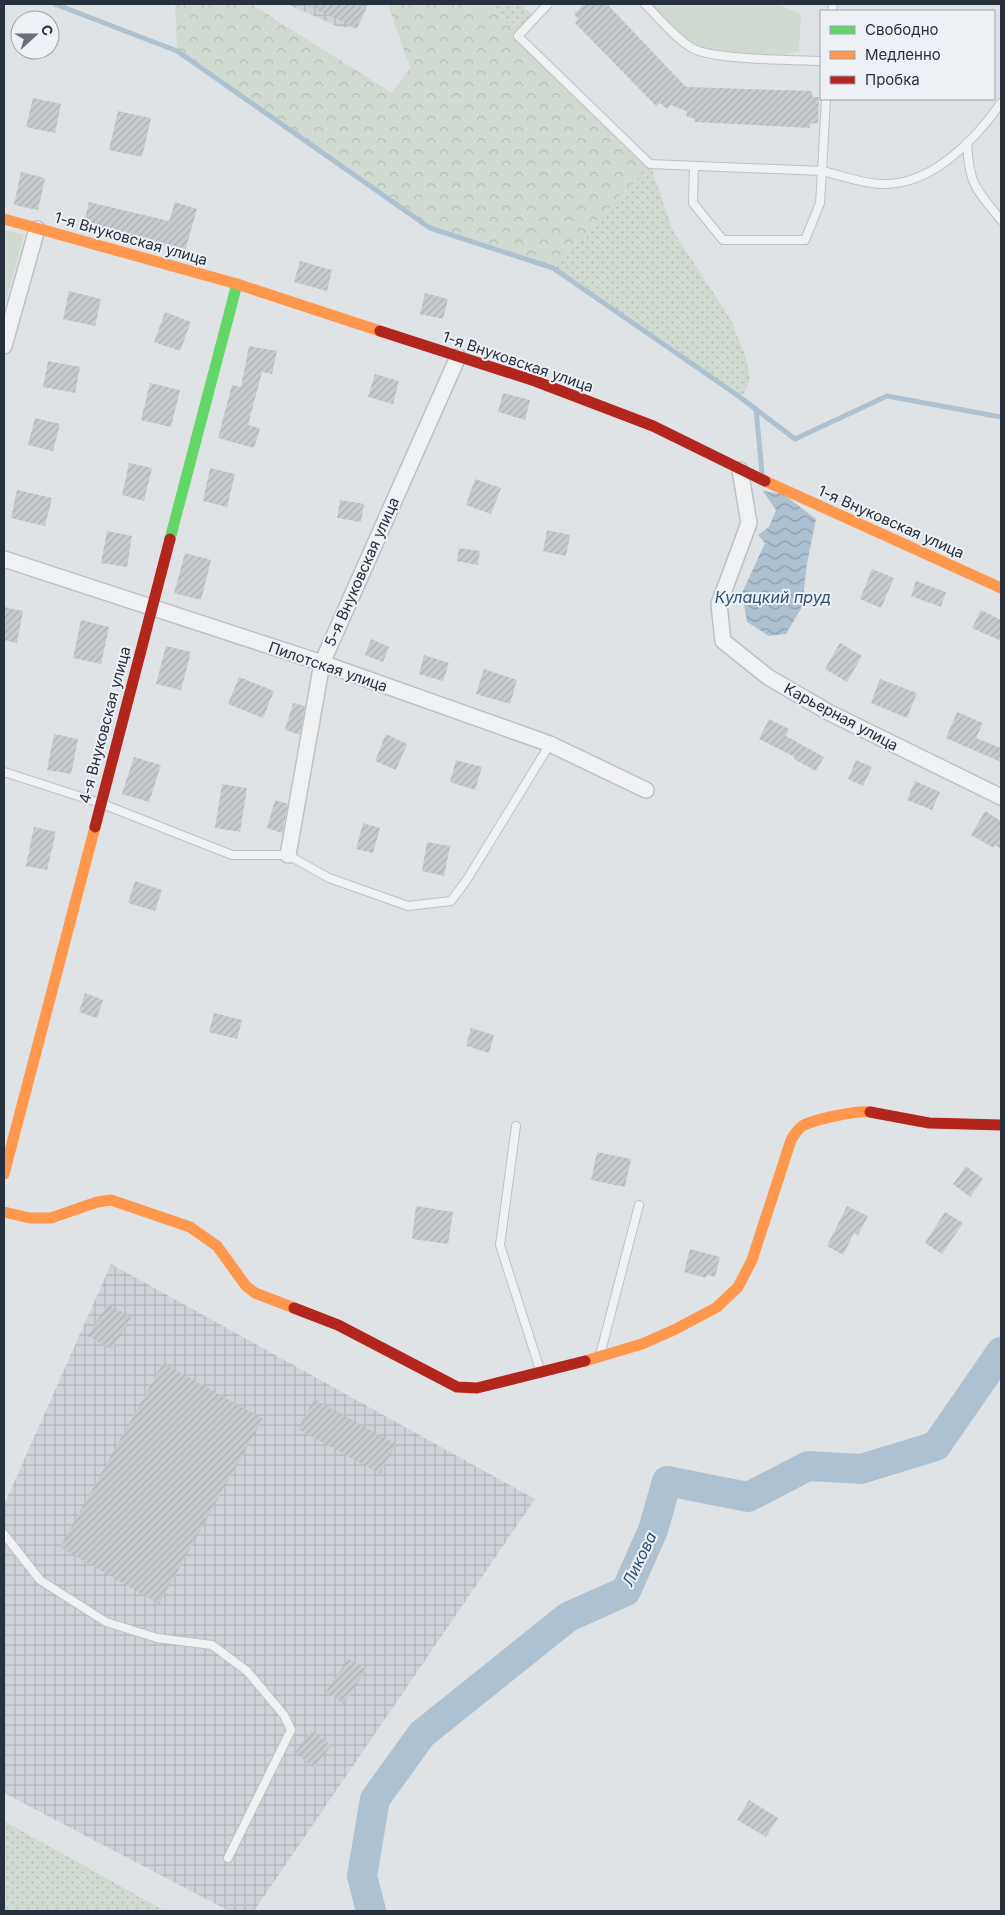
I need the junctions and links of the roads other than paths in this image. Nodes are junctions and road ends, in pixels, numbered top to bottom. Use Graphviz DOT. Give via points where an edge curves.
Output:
graph roads {
  1 [pos="548,4"];
  2 [pos="645,4"];
  3 [pos="820,61"];
  4 [pos="826,100"];
  5 [pos="1001,103"];
  6 [pos="968,143"];
  7 [pos="694,166"];
  8 [pos="822,171"];
  9 [pos="4,220"];
  10 [pos="1001,220"];
  11 [pos="37,229"];
  12 [pos="236,284"];
  13 [pos="4,346"];
  14 [pos="458,357"];
  15 [pos="740,470"];
  16 [pos="4,559"];
  17 [pos="1001,588"];
  18 [pos="152,609"];
  19 [pos="322,664"];
  20 [pos="550,744"];
  21 [pos="4,772"];
  22 [pos="646,790"];
  23 [pos="1001,797"];
  24 [pos="100,803"];
  25 [pos="288,855"];
  26 [pos="1001,1125"];
  27 [pos="516,1126"];
  28 [pos="4,1174"];
  29 [pos="639,1205"];
  30 [pos="4,1212"];
  31 [pos="599,1357"];
  32 [pos="541,1373"];
  33 [pos="4,1534"];
  34 [pos="228,1858"];
  1 -- 7 [label="lane" via="518,36 650,164"];
  2 -- 3 [label="lane" via="694,50 721,55"];
  4 -- 8 [label="lane"];
  5 -- 6 [label="lane"];
  6 -- 8 [label="lane" via="932,170 905,182 881,184"];
  6 -- 10 [label="lane" via="968,170 976,188"];
  7 -- 8 [label="lane"];
  7 -- 8 [label="lane" via="694,203 723,240 805,240 820,203"];
  9 -- 11 [label="street, 1-я Внуковская улица"];
  11 -- 12 [label="street, 1-я Внуковская улица"];
  11 -- 13 [label="street"];
  12 -- 14 [label="street, 1-я Внуковская улица"];
  12 -- 18 [label="street, 4-я Внуковская улица"];
  14 -- 15 [label="street, 1-я Внуковская улица" via="535,381 653,426"];
  14 -- 19 [label="street, 5-я Внуковская улица"];
  15 -- 17 [label="street, 1-я Внуковская улица"];
  15 -- 23 [label="street, Карьерная улица" via="749,523 719,604 723,641 768,678 828,712"];
  16 -- 18 [label="street, Пилотская улица"];
  18 -- 19 [label="street, Пилотская улица"];
  18 -- 24 [label="street, 4-я Внуковская улица"];
  19 -- 20 [label="street, Пилотская улица"];
  19 -- 25 [label="street, 5-я Внуковская улица"];
  20 -- 22 [label="street, Пилотская улица"];
  20 -- 25 [label="lane" via="466,881 450,901 408,906 329,878"];
  21 -- 24 [label="lane"];
  24 -- 25 [label="lane" via="232,855"];
  24 -- 28 [label="street, 4-я Внуковская улица"];
  26 -- 31 [label="street" via="929,1123 860,1110 804,1125 791,1140 752,1260 738,1287 717,1307 676,1329"];
  27 -- 32 [label="lane" via="500,1245"];
  29 -- 31 [label="lane"];
  30 -- 32 [label="street" via="30,1218 51,1218 111,1200 190,1227 217,1246 246,1286 255,1293 338,1325 457,1386 477,1388"];
  31 -- 32 [label="street"];
  33 -- 34 [label="lane" via="40,1580 106,1622 157,1638 212,1645 247,1671 284,1715 291,1730"];
}
